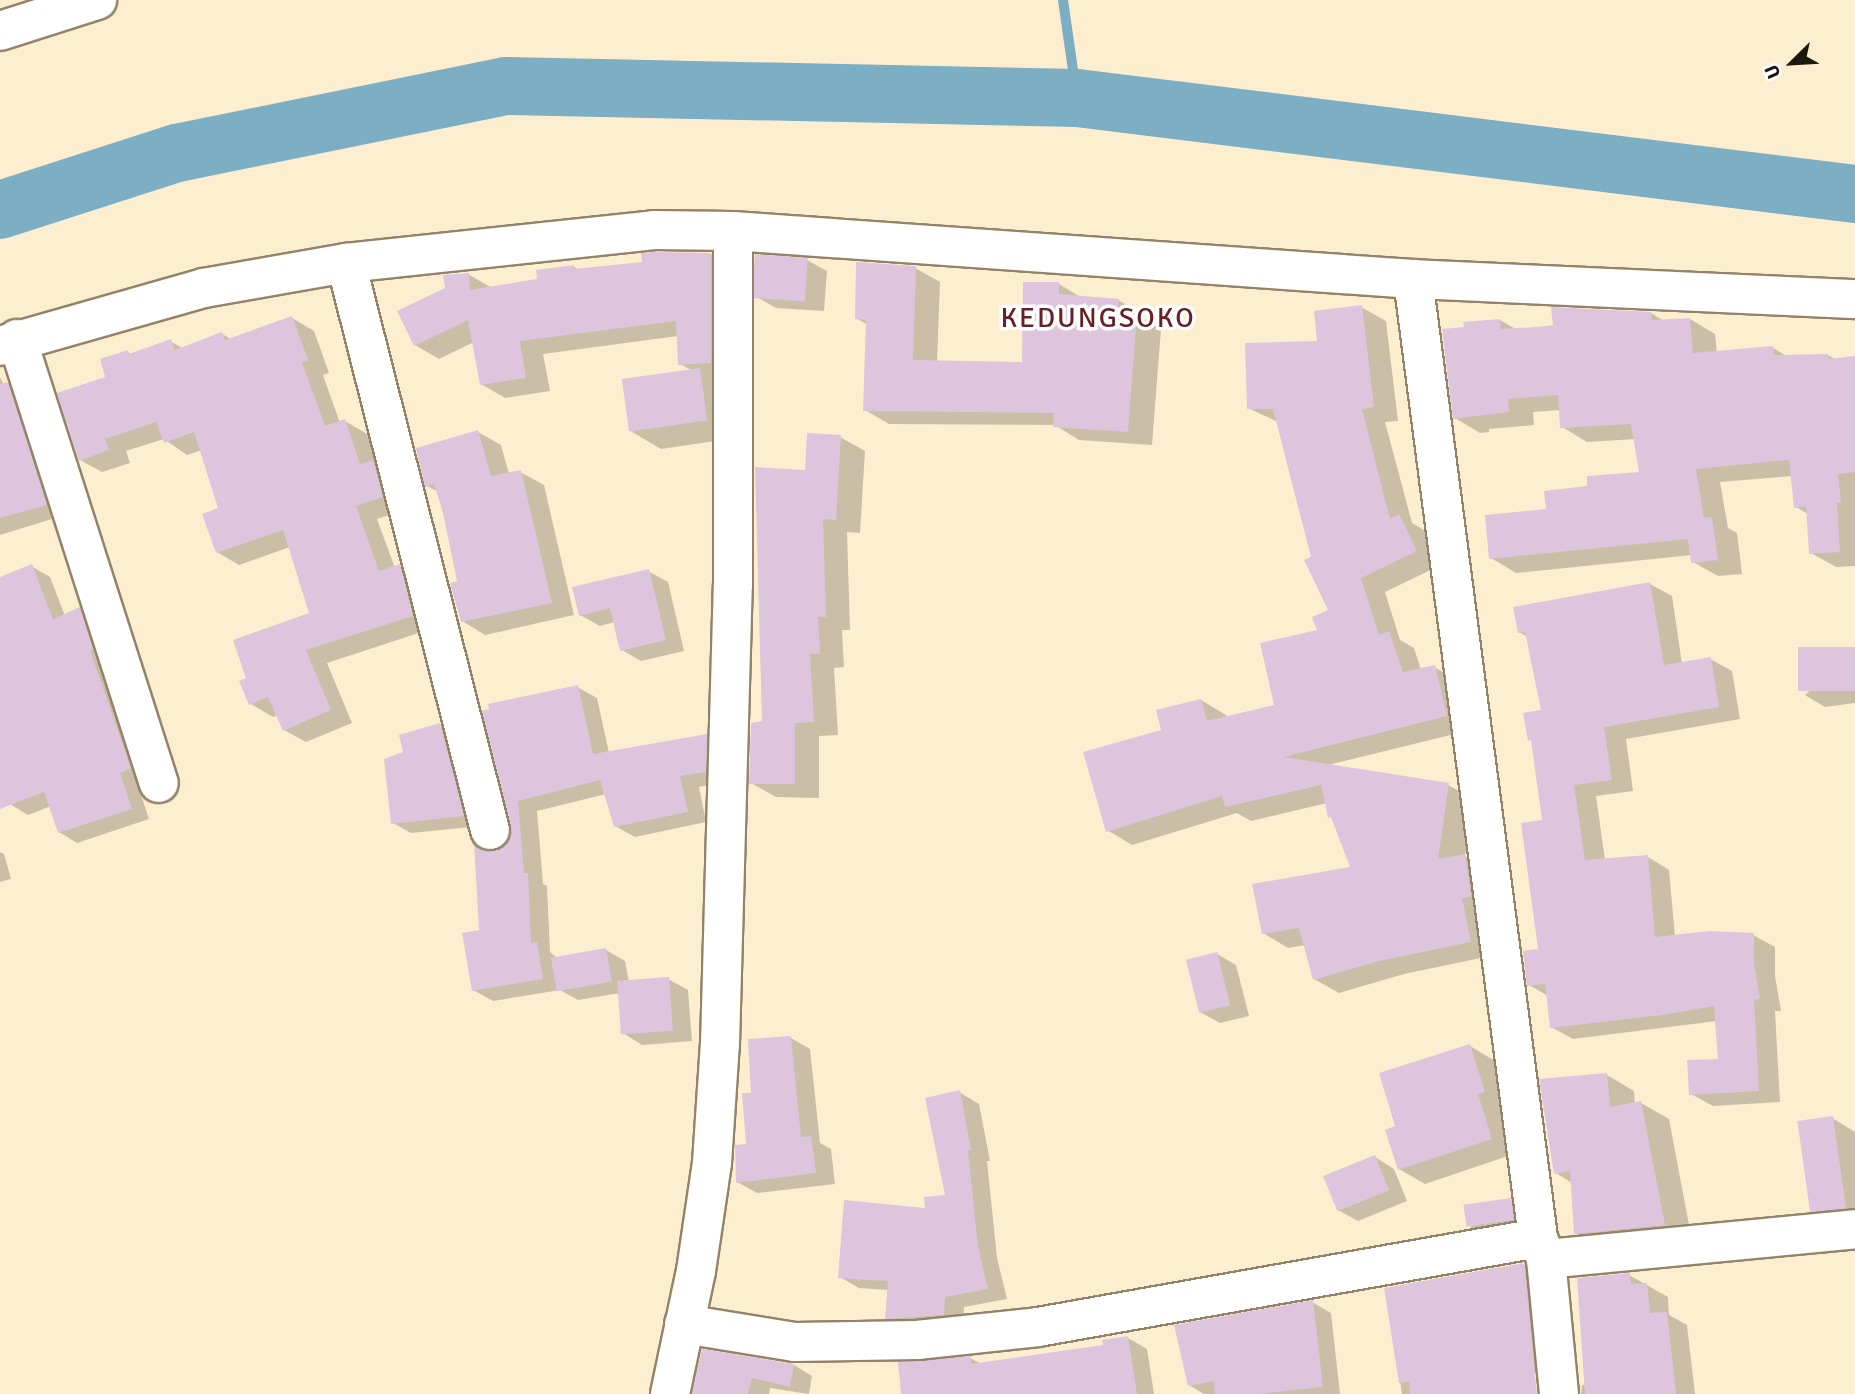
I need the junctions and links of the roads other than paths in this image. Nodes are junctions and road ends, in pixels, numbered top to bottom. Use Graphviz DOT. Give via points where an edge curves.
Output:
graph roads {
  1 [pos="97,0"];
  2 [pos="0,31"];
  3 [pos="733,231"];
  4 [pos="346,263"];
  5 [pos="1413,279"];
  6 [pos="1855,299"];
  7 [pos="8,343"];
  8 [pos="159,783"];
  9 [pos="490,830"];
  10 [pos="1855,1229"];
  11 [pos="1542,1248"];
  12 [pos="684,1324"];
  13 [pos="670,1394"];
  14 [pos="1559,1394"];
  1 -- 2 [label="street"];
  3 -- 4 [label="street" via="654,230"];
  3 -- 5 [label="street"];
  3 -- 12 [label="street" via="733,585 720,1045 712,1163"];
  4 -- 7 [label="street" via="204,289"];
  4 -- 9 [label="street"];
  5 -- 6 [label="street"];
  5 -- 11 [label="street"];
  7 -- 8 [label="street"];
  10 -- 11 [label="street"];
  11 -- 12 [label="street" via="1038,1327 917,1340 795,1342"];
  11 -- 14 [label="street"];
  12 -- 13 [label="street"];
}
